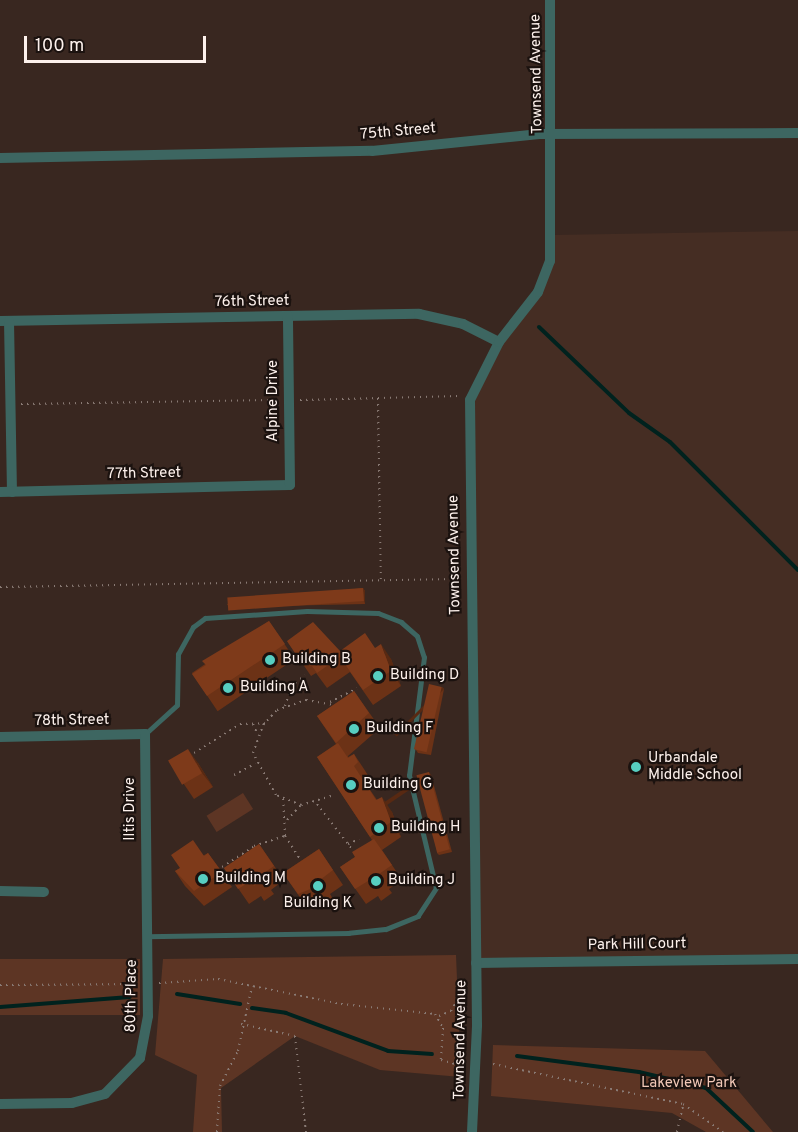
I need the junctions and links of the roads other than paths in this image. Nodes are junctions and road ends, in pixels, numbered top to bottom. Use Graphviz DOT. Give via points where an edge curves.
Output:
graph roads {
  1 [pos="550,0"];
  2 [pos="798,132"];
  3 [pos="553,134"];
  4 [pos="0,158"];
  5 [pos="288,316"];
  6 [pos="5,321"];
  7 [pos="499,342"];
  8 [pos="290,485"];
  9 [pos="0,492"];
  10 [pos="12,492"];
  11 [pos="145,734"];
  12 [pos="0,737"];
  13 [pos="146,884"];
  14 [pos="0,891"];
  15 [pos="44,892"];
  16 [pos="147,936"];
  17 [pos="798,959"];
  18 [pos="476,963"];
  19 [pos="0,1104"];
  20 [pos="472,1132"];
  1 -- 3 [label="street, Townsend Avenue"];
  2 -- 3 [label="street, 75th Street"];
  3 -- 4 [label="street, 75th Street" via="372,151"];
  3 -- 7 [label="street, Townsend Avenue" via="550,261 538,292"];
  5 -- 6 [label="street, 76th Street"];
  5 -- 7 [label="street, 76th Street" via="419,314 463,324"];
  5 -- 8 [label="street, Alpine Drive"];
  6 -- 10 [label="street"];
  7 -- 18 [label="street, Townsend Avenue" via="471,396"];
  8 -- 10 [label="street, 77th Street"];
  9 -- 10 [label="street, 77th Street"];
  11 -- 12 [label="street, 78th Street"];
  11 -- 13 [label="street, Iltis Drive"];
  11 -- 16 [label="lane" via="177,705 178,654 193,627 205,618 307,611 378,614 401,622 417,636 424,657 409,776 436,888 418,916 385,929"];
  13 -- 16 [label="street, 80th Place"];
  14 -- 15 [label="street"];
  16 -- 19 [label="street, 80th Place" via="146,1042 119,1084 80,1101"];
  17 -- 18 [label="street, Park Hill Court"];
  18 -- 20 [label="street, Townsend Avenue"];
}
